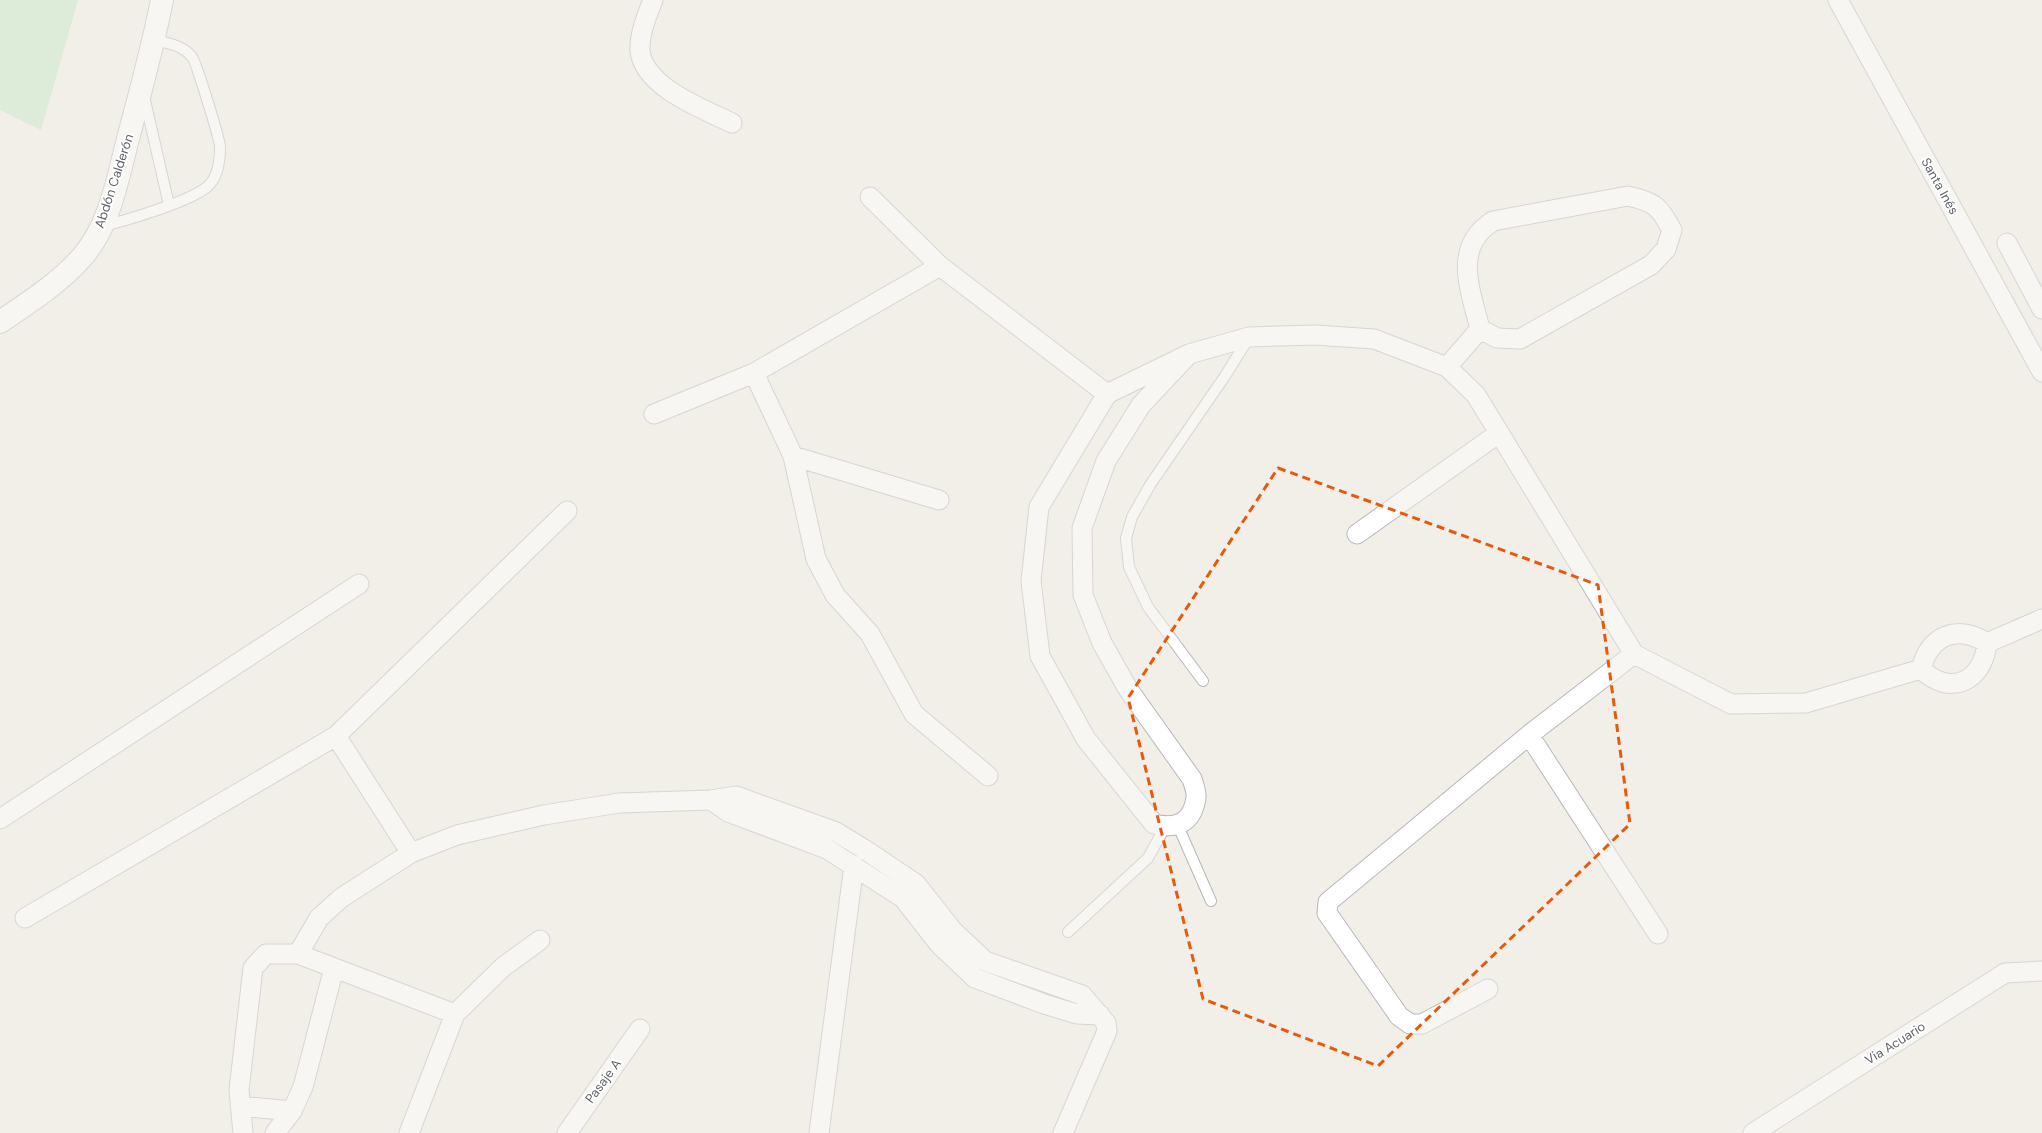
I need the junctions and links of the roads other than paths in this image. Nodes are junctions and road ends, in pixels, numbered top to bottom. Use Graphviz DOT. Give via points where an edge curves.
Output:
graph roads {
  1 [pos="152,0"];
  2 [pos="162,0"];
  3 [pos="653,0"];
  4 [pos="1838,0"];
  5 [pos="154,40"];
  6 [pos="142,85"];
  7 [pos="732,123"];
  8 [pos="870,197"];
  9 [pos="168,205"];
  10 [pos="102,226"];
  11 [pos="2007,243"];
  12 [pos="940,266"];
  13 [pos="2042,310"];
  14 [pos="0,322"];
  15 [pos="1480,329"];
  16 [pos="1249,337"];
  17 [pos="1189,354"];
  18 [pos="1447,367"];
  19 [pos="2042,372"];
  20 [pos="754,373"];
  21 [pos="1107,394"];
  22 [pos="654,414"];
  23 [pos="1499,433"];
  24 [pos="793,456"];
  25 [pos="939,500"];
  26 [pos="567,511"];
  27 [pos="1357,534"];
  28 [pos="359,584"];
  29 [pos="2042,619"];
  30 [pos="1987,644"];
  31 [pos="1634,654"];
  32 [pos="1920,670"];
  33 [pos="1203,681"];
  34 [pos="1529,734"];
  35 [pos="336,736"];
  36 [pos="988,776"];
  37 [pos="711,800"];
  38 [pos="0,819"];
  39 [pos="1172,826"];
  40 [pos="411,853"];
  41 [pos="854,865"];
  42 [pos="1212,901"];
  43 [pos="25,918"];
  44 [pos="1068,932"];
  45 [pos="1658,934"];
  46 [pos="540,940"];
  47 [pos="298,954"];
  48 [pos="334,968"];
  49 [pos="2042,972"];
  50 [pos="1488,990"];
  51 [pos="455,1014"];
  52 [pos="1100,1015"];
  53 [pos="640,1029"];
  54 [pos="240,1106"];
  55 [pos="292,1111"];
  56 [pos="243,1133"];
  57 [pos="276,1133"];
  58 [pos="409,1133"];
  59 [pos="566,1133"];
  60 [pos="819,1133"];
  61 [pos="1063,1133"];
  62 [pos="1753,1133"];
  1 -- 5 [label="lane"];
  2 -- 5 [label="street, Abdón Calderón"];
  3 -- 7 [label="street" via="644,24 640,50 643,62 659,83 673,93"];
  4 -- 19 [label="street, Santa Inés"];
  5 -- 6 [label="street, Abdón Calderón"];
  5 -- 9 [label="lane" via="180,47 193,57 220,145 215,177 207,187"];
  6 -- 9 [label="lane"];
  6 -- 10 [label="street, Abdón Calderón"];
  8 -- 12 [label="street"];
  9 -- 10 [label="lane"];
  10 -- 14 [label="street, Abdón Calderón" via="83,256 39,296"];
  11 -- 13 [label="street"];
  12 -- 20 [label="street"];
  12 -- 21 [label="street"];
  15 -- 15 [label="street" via="1466,269 1469,250 1479,233 1493,220 1628,196 1648,201 1662,211 1672,230 1666,249 1651,265 1520,339 1497,338"];
  15 -- 18 [label="street"];
  16 -- 17 [label="street"];
  16 -- 18 [label="street" via="1315,335 1374,340"];
  16 -- 33 [label="lane" via="1150,485 1132,517 1126,538 1129,567 1148,606"];
  17 -- 21 [label="street"];
  17 -- 39 [label="street" via="1141,405 1110,455 1082,528 1083,596 1102,643 1128,689 1192,779 1196,797 1193,808 1187,819"];
  18 -- 23 [label="street" via="1476,395"];
  20 -- 22 [label="street"];
  20 -- 24 [label="street"];
  21 -- 39 [label="street" via="1039,507 1031,581 1040,656 1086,739 1154,824"];
  23 -- 27 [label="street"];
  23 -- 31 [label="street"];
  24 -- 25 [label="street"];
  24 -- 36 [label="street" via="816,559 835,595 870,634 914,714"];
  26 -- 35 [label="street"];
  28 -- 38 [label="street"];
  29 -- 30 [label="street"];
  30 -- 32 [label="street" via="1964,633 1946,636 1930,646"];
  30 -- 32 [label="street" via="1985,657 1979,669 1957,684 1930,679"];
  31 -- 32 [label="street" via="1730,704 1806,703"];
  31 -- 34 [label="street"];
  34 -- 45 [label="street"];
  34 -- 50 [label="street" via="1328,902 1327,913 1399,1016 1410,1024 1422,1024"];
  35 -- 40 [label="street"];
  35 -- 43 [label="street"];
  37 -- 40 [label="street" via="619,803 544,815 457,835"];
  37 -- 41 [label="street" via="728,812 827,849"];
  37 -- 52 [label="street" via="736,796 836,832 916,884 953,931 985,961 1082,995"];
  39 -- 42 [label="lane"];
  39 -- 44 [label="lane" via="1148,858"];
  40 -- 47 [label="street" via="341,898 319,918"];
  41 -- 52 [label="street" via="903,898 939,944 975,978 1077,1014"];
  41 -- 60 [label="street"];
  46 -- 51 [label="street" via="502,967"];
  47 -- 48 [label="street"];
  47 -- 54 [label="street" via="266,954 253,968 239,1090"];
  48 -- 51 [label="street"];
  48 -- 55 [label="street" via="303,1087"];
  49 -- 62 [label="street, Via Acuario" via="2006,973"];
  51 -- 58 [label="street"];
  52 -- 61 [label="street" via="1106,1023 1107,1031"];
  53 -- 59 [label="street, Pasaje A"];
  54 -- 55 [label="street"];
  54 -- 56 [label="street"];
  55 -- 57 [label="street"];
}
